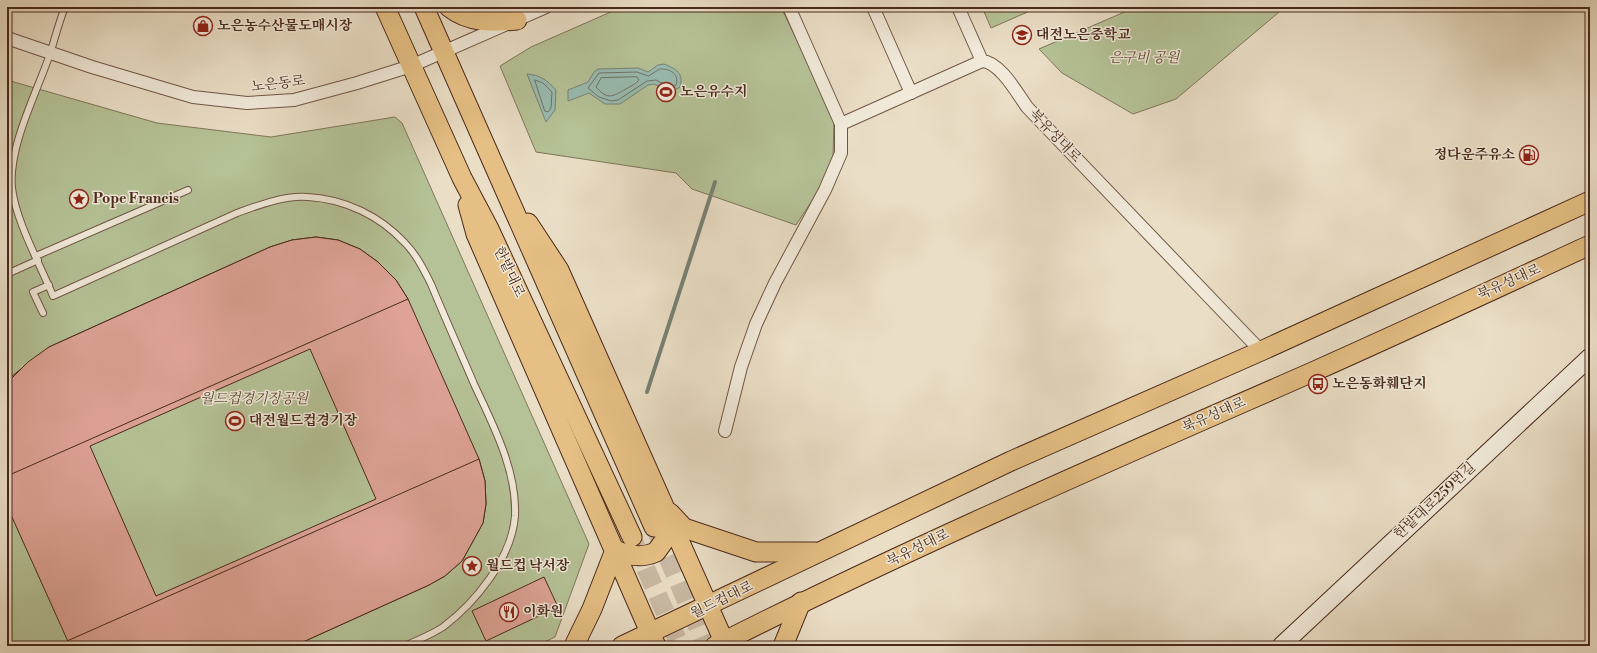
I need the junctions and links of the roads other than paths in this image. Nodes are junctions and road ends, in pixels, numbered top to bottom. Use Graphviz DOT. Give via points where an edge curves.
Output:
graph roads {
  1 [pos="65,7"];
  2 [pos="385,7"];
  3 [pos="424,7"];
  4 [pos="449,7"];
  5 [pos="546,7"];
  6 [pos="789,7"];
  7 [pos="873,7"];
  8 [pos="958,7"];
  9 [pos="514,14"];
  10 [pos="7,38"];
  11 [pos="443,51"];
  12 [pos="51,52"];
  13 [pos="982,61"];
  14 [pos="411,66"];
  15 [pos="911,93"];
  16 [pos="841,124"];
  17 [pos="497,174"];
  18 [pos="462,178"];
  19 [pos="188,190"];
  20 [pos="1590,201"];
  21 [pos="1590,245"];
  22 [pos="37,258"];
  23 [pos="7,274"];
  24 [pos="49,285"];
  25 [pos="43,313"];
  26 [pos="1261,351"];
  27 [pos="1590,357"];
  28 [pos="725,431"];
  29 [pos="662,516"];
  30 [pos="632,537"];
  31 [pos="616,550"];
  32 [pos="821,552"];
  33 [pos="801,602"];
  34 [pos="708,606"];
  35 [pos="654,640"];
  36 [pos="721,645"];
  37 [pos="405,646"];
  38 [pos="574,646"];
  39 [pos="622,646"];
  40 [pos="783,646"];
  41 [pos="1281,646"];
  1 -- 12 [label="lane"];
  2 -- 14 [label="main road, 한밭대로"];
  3 -- 11 [label="main road, 한밭대로"];
  4 -- 9 [label="main road" via="466,18 476,20 495,22"];
  5 -- 9 [label="street, 노은동로"];
  6 -- 16 [label="street"];
  7 -- 15 [label="street"];
  8 -- 13 [label="street"];
  9 -- 11 [label="street, 노은동로"];
  10 -- 12 [label="street, 노은동로"];
  11 -- 14 [label="street, 노은동로"];
  11 -- 17 [label="main road, 한밭대로"];
  12 -- 14 [label="street, 노은동로" via="193,97 247,103 294,100"];
  12 -- 22 [label="lane" via="12,166 12,188 18,212"];
  13 -- 15 [label="street"];
  13 -- 26 [label="street, 북유성대로" via="997,67 1027,107"];
  14 -- 18 [label="main road, 한밭대로"];
  15 -- 16 [label="street"];
  16 -- 28 [label="street" via="841,153 825,190 756,324 741,367"];
  17 -- 29 [label="main road, 한밭대로"];
  17 -- 29 [label="main road" via="559,270"];
  18 -- 30 [label="main road, 한밭대로" via="489,229"];
  18 -- 31 [label="main road" via="476,234"];
  19 -- 22 [label="lane"];
  20 -- 26 [label="main road"];
  21 -- 33 [label="main road, 북유성대로" via="1321,368 997,510"];
  22 -- 23 [label="lane"];
  22 -- 24 [label="lane"];
  24 -- 25 [label="lane" via="33,292"];
  24 -- 37 [label="lane" via="53,296 237,213 262,204 307,197 333,200 356,208 382,222 406,243 431,284 502,449 512,481 515,516 501,560 470,604 442,628"];
  26 -- 32 [label="main road" via="1011,461"];
  27 -- 41 [label="street, 한밭대로259번길"];
  29 -- 31 [label="main road" via="669,534 656,552 638,556"];
  29 -- 32 [label="main road" via="684,528 756,552"];
  29 -- 34 [label="main road"];
  31 -- 35 [label="main road"];
  31 -- 38 [label="main road"];
  32 -- 34 [label="main road, 월드컵대로"];
  33 -- 36 [label="main road"];
  33 -- 40 [label="main road"];
  34 -- 35 [label="main road, 월드컵대로"];
  34 -- 36 [label="main road"];
  35 -- 39 [label="main road, 월드컵대로"];
}
